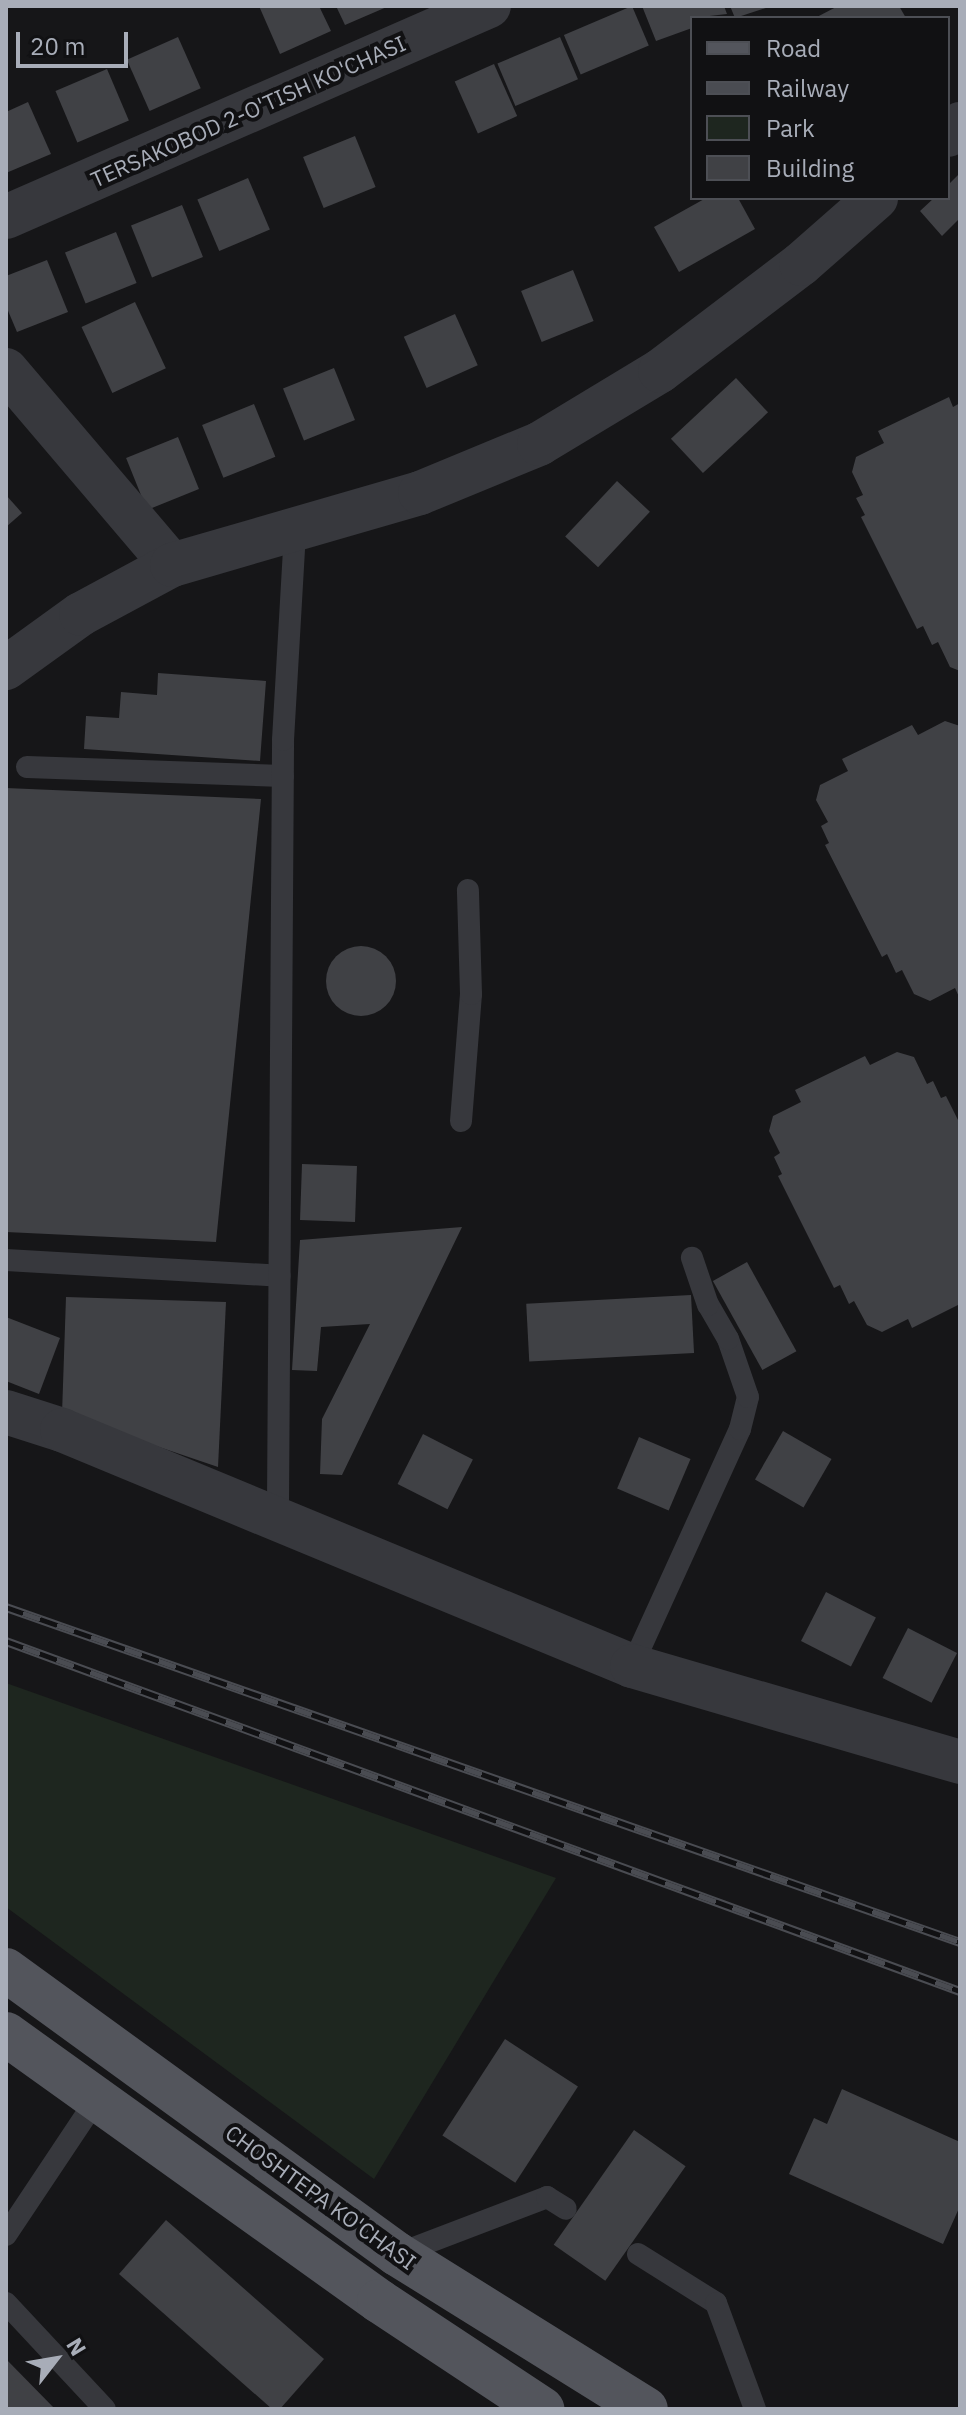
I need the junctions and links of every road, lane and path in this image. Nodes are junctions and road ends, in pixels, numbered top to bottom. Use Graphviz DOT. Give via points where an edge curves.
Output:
graph roads {
  1 [pos="489,6"];
  2 [pos="874,200"];
  3 [pos="6,217"];
  4 [pos="6,370"];
  5 [pos="295,529"];
  6 [pos="172,565"];
  7 [pos="6,668"];
  8 [pos="27,767"];
  9 [pos="283,776"];
  10 [pos="468,890"];
  11 [pos="461,1121"];
  12 [pos="692,1258"];
  13 [pos="6,1260"];
  14 [pos="280,1276"];
  15 [pos="6,1412"];
  16 [pos="275,1518"];
  17 [pos="632,1666"];
  18 [pos="960,1762"];
  19 [pos="6,1970"];
  20 [pos="6,2034"];
  21 [pos="98,2097"];
  22 [pos="566,2209"];
  23 [pos="6,2235"];
  24 [pos="397,2254"];
  25 [pos="638,2254"];
  26 [pos="6,2303"];
  27 [pos="105,2409"];
  28 [pos="542,2409"];
  29 [pos="646,2409"];
  30 [pos="755,2409"];
  1 -- 3 [label="street, TERSAKOBOD 2-O'TISH KO'CHASI"];
  2 -- 5 [label="street" via="801,264 601,409 481,470"];
  4 -- 6 [label="street"];
  5 -- 6 [label="street"];
  5 -- 9 [label="lane"];
  6 -- 7 [label="street" via="81,614"];
  8 -- 9 [label="lane"];
  9 -- 14 [label="lane"];
  10 -- 11 [label="lane" via="471,994"];
  12 -- 17 [label="lane" via="748,1397 740,1429"];
  13 -- 14 [label="lane"];
  14 -- 16 [label="lane"];
  15 -- 16 [label="street"];
  16 -- 17 [label="street"];
  17 -- 18 [label="street"];
  19 -- 24 [label="main road, CHOSHTEPA KO'CHASI"];
  20 -- 21 [label="main road"];
  21 -- 23 [label="lane"];
  21 -- 28 [label="main road" via="379,2301"];
  22 -- 24 [label="lane" via="547,2197"];
  24 -- 29 [label="main road, CHOSHTEPA KO'CHASI"];
  25 -- 30 [label="lane" via="716,2303"];
  26 -- 27 [label="lane"];
}
